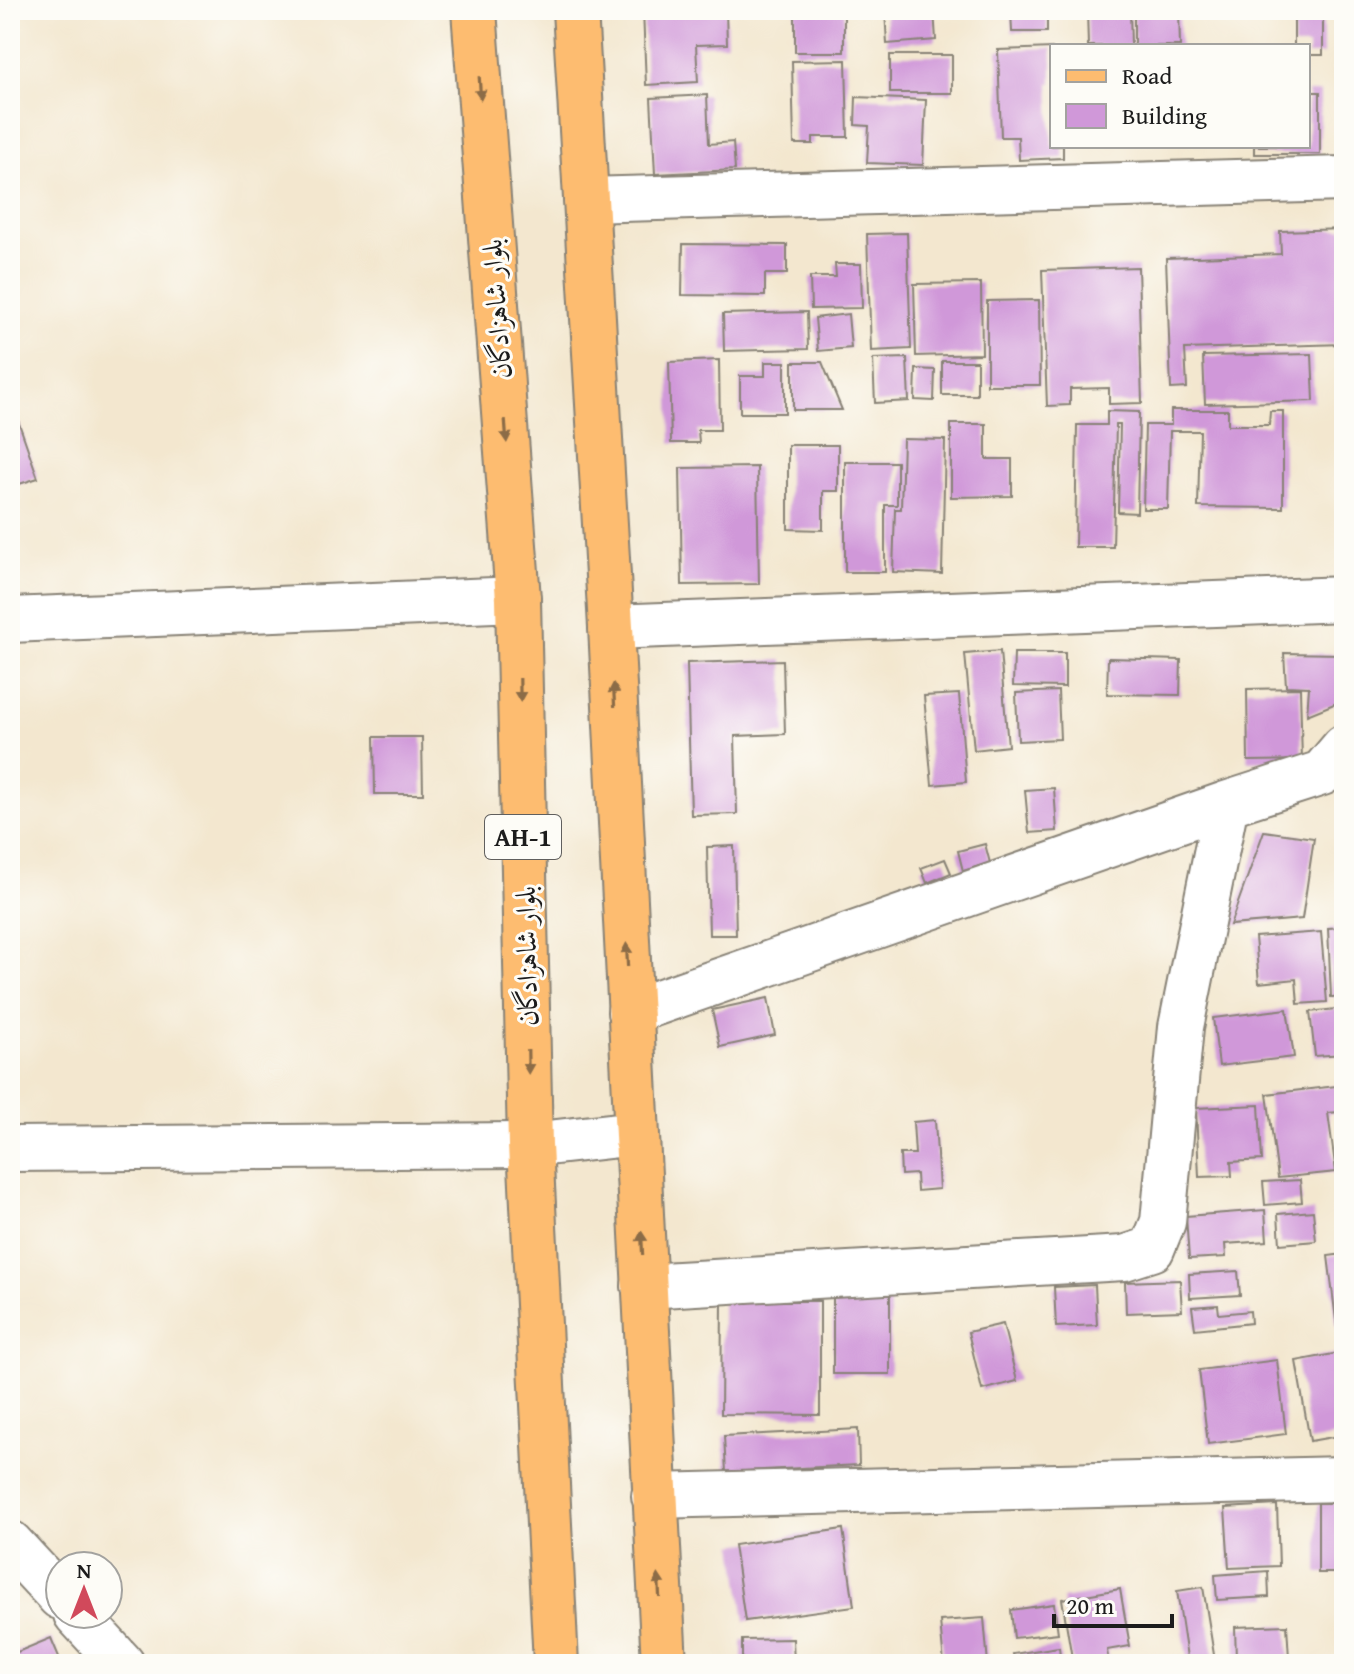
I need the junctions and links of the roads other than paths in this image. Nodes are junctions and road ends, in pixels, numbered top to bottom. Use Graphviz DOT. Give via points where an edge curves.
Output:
graph roads {
  1 [pos="474,10"];
  2 [pos="575,10"];
  3 [pos="1344,179"];
  4 [pos="586,200"];
  5 [pos="518,599"];
  6 [pos="1344,599"];
  7 [pos="10,620"];
  8 [pos="611,627"];
  9 [pos="1344,747"];
  10 [pos="1226,804"];
  11 [pos="630,1012"];
  12 [pos="636,1133"];
  13 [pos="530,1145"];
  14 [pos="10,1149"];
  15 [pos="644,1286"];
  16 [pos="1344,1479"];
  17 [pos="654,1496"];
  18 [pos="10,1543"];
  19 [pos="44,1580"];
  20 [pos="91,1630"];
  21 [pos="122,1664"];
  22 [pos="556,1664"];
  23 [pos="664,1664"];
  1 -- 5 [label="main road, بلوار شاهزادگان / AH-1, one-way"];
  2 -- 4 [label="main road"];
  3 -- 4 [label="street"];
  4 -- 8 [label="main road"];
  5 -- 7 [label="street"];
  5 -- 13 [label="main road, بلوار شاهزادگان / AH-1, one-way"];
  6 -- 8 [label="street"];
  11 -- 8 [label="main road, one-way"];
  9 -- 10 [label="street" via="1322,773"];
  10 -- 11 [label="street"];
  10 -- 15 [label="street" via="1181,1027 1163,1222 1152,1249 1124,1258"];
  11 -- 12 [label="main road"];
  12 -- 13 [label="street"];
  15 -- 12 [label="main road, one-way"];
  13 -- 14 [label="street"];
  13 -- 22 [label="main road, بلوار شاهزادگان / AH-1"];
  15 -- 17 [label="main road"];
  16 -- 17 [label="street"];
  23 -- 17 [label="main road, one-way"];
  18 -- 19 [label="street"];
  20 -- 21 [label="street"];
}
